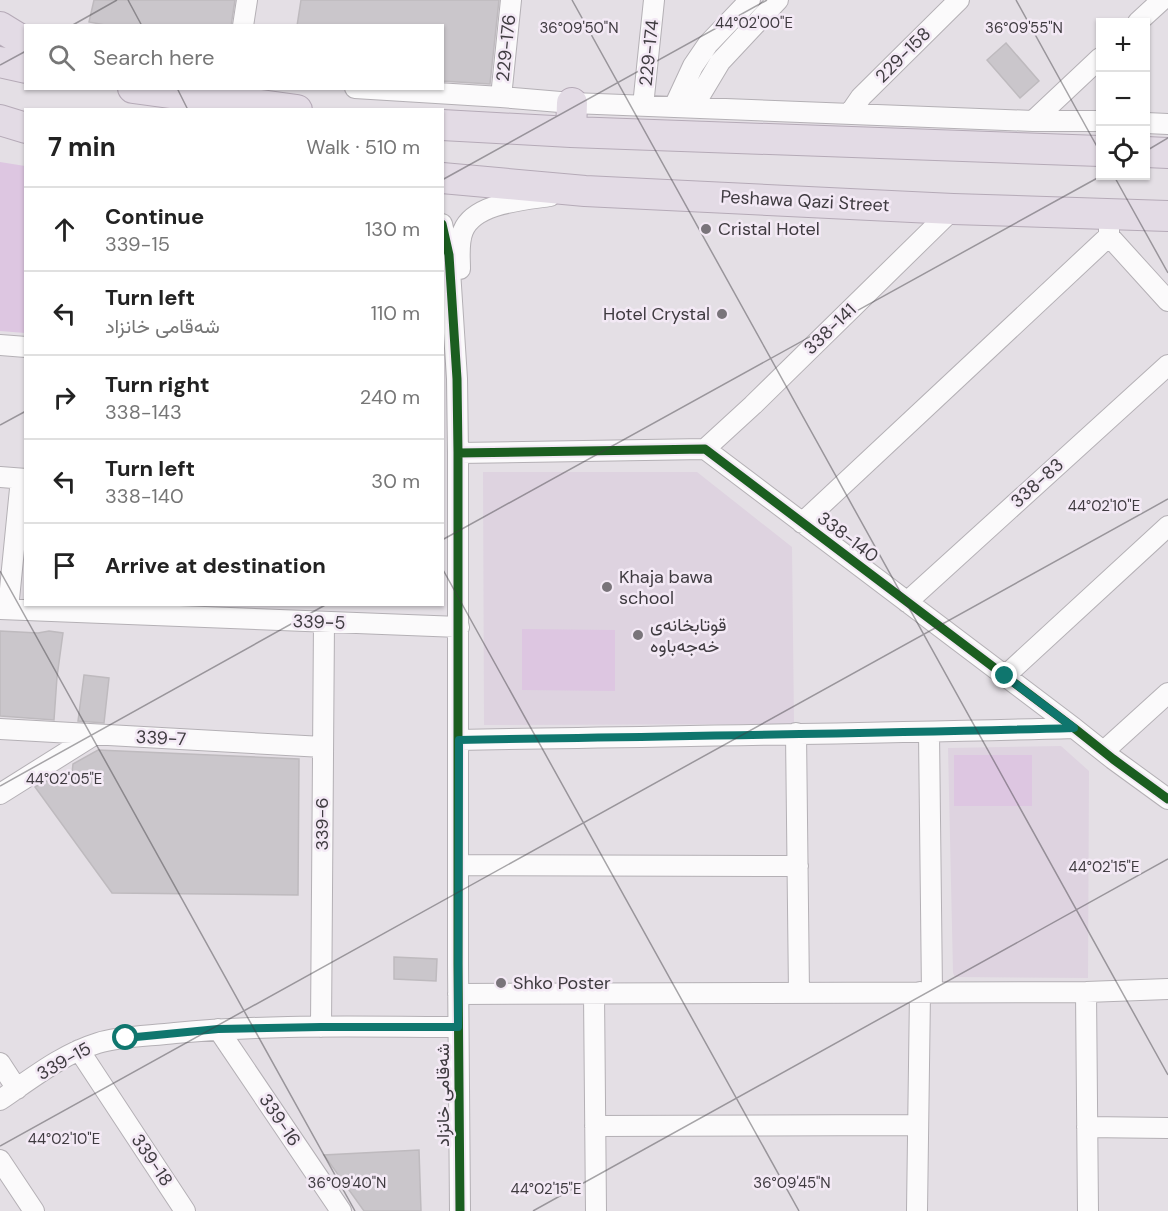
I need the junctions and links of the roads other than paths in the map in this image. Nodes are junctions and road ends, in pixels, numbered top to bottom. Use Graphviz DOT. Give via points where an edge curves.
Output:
graph roads {
  1 [pos="247,0"];
  2 [pos="511,0"];
  3 [pos="654,0"];
  4 [pos="750,0"];
  5 [pos="778,0"];
  6 [pos="959,0"];
  7 [pos="1162,0"];
  8 [pos="1142,18"];
  9 [pos="243,24"];
  10 [pos="0,27"];
  11 [pos="24,42"];
  12 [pos="0,62"];
  13 [pos="1096,62"];
  14 [pos="24,68"];
  15 [pos="162,90"];
  16 [pos="387,90"];
  17 [pos="233,95"];
  18 [pos="501,97"];
  19 [pos="643,106"];
  20 [pos="683,107"];
  21 [pos="288,108"];
  22 [pos="850,113"];
  23 [pos="572,117"];
  24 [pos="0,120"];
  25 [pos="1033,121"];
  26 [pos="1096,121"];
  27 [pos="1150,123"];
  28 [pos="1168,124"];
  29 [pos="444,125"];
  30 [pos="24,127"];
  31 [pos="24,138"];
  32 [pos="0,140"];
  33 [pos="1096,151"];
  34 [pos="1150,152"];
  35 [pos="1168,153"];
  36 [pos="444,178"];
  37 [pos="585,190"];
  38 [pos="953,209"];
  39 [pos="1168,216"];
  40 [pos="1109,226"];
  41 [pos="444,233"];
  42 [pos="1168,301"];
  43 [pos="0,345"];
  44 [pos="24,347"];
  45 [pos="1168,365"];
  46 [pos="450,379"];
  47 [pos="705,449"];
  48 [pos="458,453"];
  49 [pos="0,477"];
  50 [pos="23,479"];
  51 [pos="450,510"];
  52 [pos="802,523"];
  53 [pos="1168,526"];
  54 [pos="907,602"];
  55 [pos="4,609"];
  56 [pos="324,622"];
  57 [pos="459,627"];
  58 [pos="1005,676"];
  59 [pos="1168,693"];
  60 [pos="1074,728"];
  61 [pos="0,729"];
  62 [pos="928,733"];
  63 [pos="796,734"];
  64 [pos="94,735"];
  65 [pos="459,740"];
  66 [pos="323,747"];
  67 [pos="1104,751"];
  68 [pos="0,794"];
  69 [pos="1168,799"];
  70 [pos="458,865"];
  71 [pos="798,866"];
  72 [pos="1168,989"];
  73 [pos="926,992"];
  74 [pos="1086,992"];
  75 [pos="594,993"];
  76 [pos="800,993"];
  77 [pos="458,994"];
  78 [pos="321,1027"];
  79 [pos="458,1027"];
  80 [pos="218,1029"];
  81 [pos="78,1050"];
  82 [pos="0,1063"];
  83 [pos="17,1089"];
  84 [pos="0,1100"];
  85 [pos="918,1125"];
  86 [pos="595,1126"];
  87 [pos="1087,1127"];
  88 [pos="1168,1128"];
  89 [pos="0,1160"];
  90 [pos="34,1211"];
  91 [pos="185,1211"];
  92 [pos="341,1211"];
  93 [pos="460,1211"];
  94 [pos="596,1211"];
  95 [pos="917,1211"];
  96 [pos="1088,1211"];
  1 -- 9 [label="street"];
  2 -- 18 [label="street, 229-176"];
  3 -- 19 [label="street, 229-174"];
  4 -- 20 [label="street" via="708,44 693,66"];
  5 -- 20 [label="street"];
  6 -- 22 [label="street, 229-158" via="861,97"];
  7 -- 8 [label="street"];
  10 -- 11 [label="highway"];
  12 -- 14 [label="highway"];
  13 -- 25 [label="street"];
  15 -- 17 [label="highway"];
  16 -- 18 [label="street"];
  17 -- 21 [label="highway"];
  18 -- 23 [label="street"];
  19 -- 20 [label="street"];
  19 -- 23 [label="street"];
  20 -- 22 [label="street"];
  22 -- 25 [label="street"];
  23 -- 29 [label="highway"];
  23 -- 33 [label="highway"];
  24 -- 30 [label="highway"];
  25 -- 26 [label="street"];
  27 -- 28 [label="street"];
  31 -- 32 [label="highway"];
  34 -- 35 [label="highway"];
  36 -- 37 [label="highway, Peshawa Qazi Street"];
  37 -- 38 [label="highway, Peshawa Qazi Street"];
  37 -- 46 [label="street, شەقامی خانزاد" via="505,204 471,219 460,246"];
  38 -- 40 [label="highway, Peshawa Qazi Street"];
  38 -- 47 [label="street, 338-141"];
  39 -- 40 [label="highway, Peshawa Qazi Street"];
  40 -- 42 [label="street"];
  40 -- 52 [label="street"];
  41 -- 46 [label="street, شەقامی خانزاد" via="449,255"];
  43 -- 44 [label="street"];
  45 -- 54 [label="street, 338-83"];
  46 -- 48 [label="street, شەقامی خانزاد"];
  47 -- 48 [label="street"];
  47 -- 52 [label="street, 338-140"];
  48 -- 51 [label="street, شەقامی خانزاد"];
  49 -- 50 [label="street"];
  50 -- 55 [label="street"];
  51 -- 57 [label="street, شەقامی خانزاد"];
  52 -- 54 [label="street, 338-140"];
  53 -- 58 [label="street"];
  54 -- 58 [label="street, 338-140"];
  55 -- 56 [label="street, 339-5"];
  56 -- 57 [label="street, 339-5"];
  56 -- 66 [label="street, 339-6"];
  57 -- 65 [label="street, شەقامی خانزاد"];
  58 -- 60 [label="street, 338-140"];
  59 -- 67 [label="street"];
  60 -- 62 [label="street"];
  60 -- 67 [label="street, 338-140"];
  61 -- 64 [label="street, 339-7"];
  62 -- 63 [label="street"];
  62 -- 73 [label="street"];
  63 -- 65 [label="street"];
  63 -- 71 [label="street"];
  64 -- 66 [label="street, 339-7"];
  64 -- 68 [label="street"];
  65 -- 70 [label="street, شەقامی خانزاد"];
  66 -- 78 [label="street, 339-6"];
  67 -- 69 [label="street, 338-140"];
  70 -- 71 [label="street"];
  70 -- 77 [label="street, شەقامی خانزاد"];
  71 -- 76 [label="street"];
  72 -- 74 [label="street"];
  73 -- 74 [label="street"];
  73 -- 76 [label="street"];
  73 -- 85 [label="street"];
  74 -- 87 [label="street"];
  75 -- 76 [label="street"];
  75 -- 77 [label="street"];
  75 -- 86 [label="street"];
  77 -- 79 [label="street, شەقامی خانزاد"];
  78 -- 79 [label="street, 339-15"];
  78 -- 80 [label="street, 339-15"];
  79 -- 93 [label="street, شەقامی خانزاد"];
  80 -- 81 [label="street, 339-15" via="101,1042"];
  80 -- 92 [label="street, 339-16"];
  81 -- 83 [label="street, 339-15"];
  81 -- 91 [label="street, 339-18"];
  82 -- 83 [label="street"];
  83 -- 84 [label="street, 339-15"];
  85 -- 86 [label="street"];
  85 -- 95 [label="street"];
  86 -- 94 [label="street"];
  87 -- 88 [label="street"];
  87 -- 96 [label="street"];
  89 -- 90 [label="street"];
}
